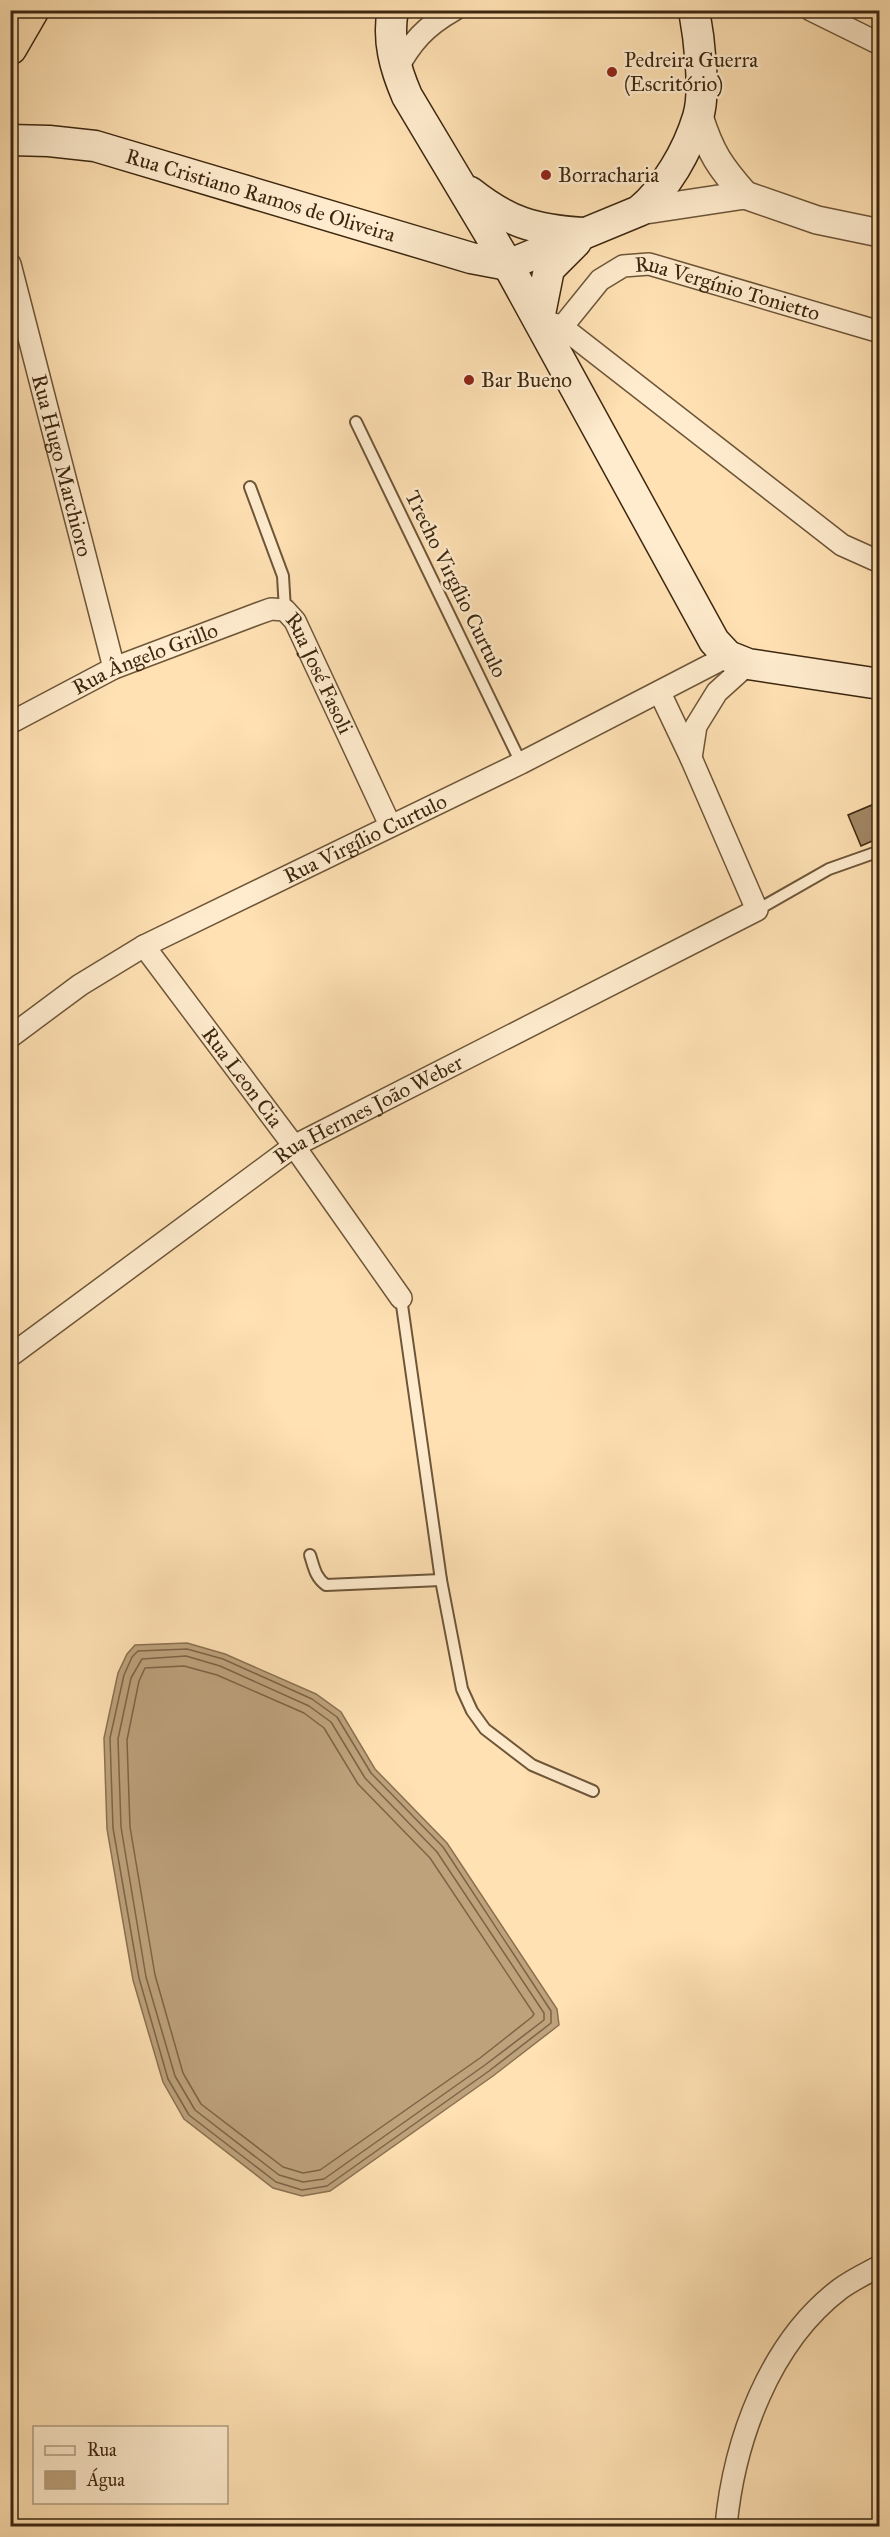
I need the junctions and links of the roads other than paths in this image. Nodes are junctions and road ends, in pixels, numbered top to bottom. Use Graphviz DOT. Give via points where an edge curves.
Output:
graph roads {
  1 [pos="32,10"];
  2 [pos="393,10"];
  3 [pos="454,10"];
  4 [pos="694,10"];
  5 [pos="811,10"];
  6 [pos="879,44"];
  7 [pos="10,48"];
  8 [pos="396,71"];
  9 [pos="699,116"];
  10 [pos="10,141"];
  11 [pos="461,184"];
  12 [pos="745,195"];
  13 [pos="639,211"];
  14 [pos="585,233"];
  15 [pos="879,233"];
  16 [pos="10,264"];
  17 [pos="508,265"];
  18 [pos="550,323"];
  19 [pos="879,333"];
  20 [pos="356,422"];
  21 [pos="250,487"];
  22 [pos="879,562"];
  23 [pos="285,610"];
  24 [pos="738,660"];
  25 [pos="114,668"];
  26 [pos="879,684"];
  27 [pos="660,693"];
  28 [pos="10,723"];
  29 [pos="691,758"];
  30 [pos="521,763"];
  31 [pos="390,825"];
  32 [pos="879,851"];
  33 [pos="757,910"];
  34 [pos="144,946"];
  35 [pos="10,1037"];
  36 [pos="294,1146"];
  37 [pos="401,1298"];
  38 [pos="10,1356"];
  39 [pos="310,1555"];
  40 [pos="441,1580"];
  41 [pos="593,1791"];
  42 [pos="879,2266"];
  43 [pos="726,2526"];
  1 -- 7 [label="highway"];
  2 -- 8 [label="main road" via="389,28"];
  3 -- 8 [label="street" via="432,22 408,48"];
  4 -- 9 [label="main road" via="701,85"];
  5 -- 6 [label="street"];
  8 -- 11 [label="main road" via="412,105"];
  9 -- 12 [label="street" via="708,145 722,170"];
  9 -- 13 [label="main road" via="672,175"];
  10 -- 17 [label="main road, Rua Cristiano Ramos de Oliveira" via="94,147 471,258"];
  11 -- 14 [label="main road" via="493,210 521,222 546,230"];
  11 -- 17 [label="main road"];
  12 -- 13 [label="street"];
  12 -- 15 [label="street" via="817,220"];
  13 -- 14 [label="main road"];
  14 -- 17 [label="main road"];
  14 -- 18 [label="main road" via="549,269 543,287"];
  16 -- 25 [label="street, Rua Hugo Marchioro"];
  17 -- 18 [label="main road"];
  18 -- 19 [label="street, Rua Vergínio Tonietto" via="600,280 623,266 650,264"];
  18 -- 22 [label="street" via="842,545"];
  18 -- 24 [label="main road" via="714,641"];
  20 -- 30 [label="lane, Trecho Virgílio Curtulo"];
  21 -- 23 [label="lane, Rua José Fasoli" via="284,576"];
  23 -- 25 [label="street, Rua Ângelo Grillo" via="271,609"];
  23 -- 31 [label="street, Rua José Fasoli" via="295,621"];
  24 -- 26 [label="main road"];
  24 -- 27 [label="street, Rua Virgílio Curtulo"];
  24 -- 29 [label="street" via="696,726"];
  25 -- 28 [label="street, Rua Ângelo Grillo"];
  27 -- 29 [label="street"];
  27 -- 30 [label="street, Rua Virgílio Curtulo"];
  29 -- 33 [label="street"];
  30 -- 31 [label="street, Rua Virgílio Curtulo"];
  31 -- 34 [label="street, Rua Virgílio Curtulo"];
  32 -- 33 [label="lane" via="830,869"];
  33 -- 36 [label="street, Rua Hermes João Weber"];
  34 -- 35 [label="street, Rua Virgílio Curtulo" via="80,985"];
  34 -- 36 [label="street, Rua Leon Cia"];
  36 -- 37 [label="street, Rua Leon Cia"];
  36 -- 38 [label="street, Rua Hermes João Weber"];
  37 -- 40 [label="lane"];
  39 -- 40 [label="lane" via="315,1573 326,1585"];
  40 -- 41 [label="lane" via="462,1689 484,1730 532,1765"];
  42 -- 43 [label="street" via="840,2289 806,2320 784,2350 766,2382 744,2439 729,2496"];
}
